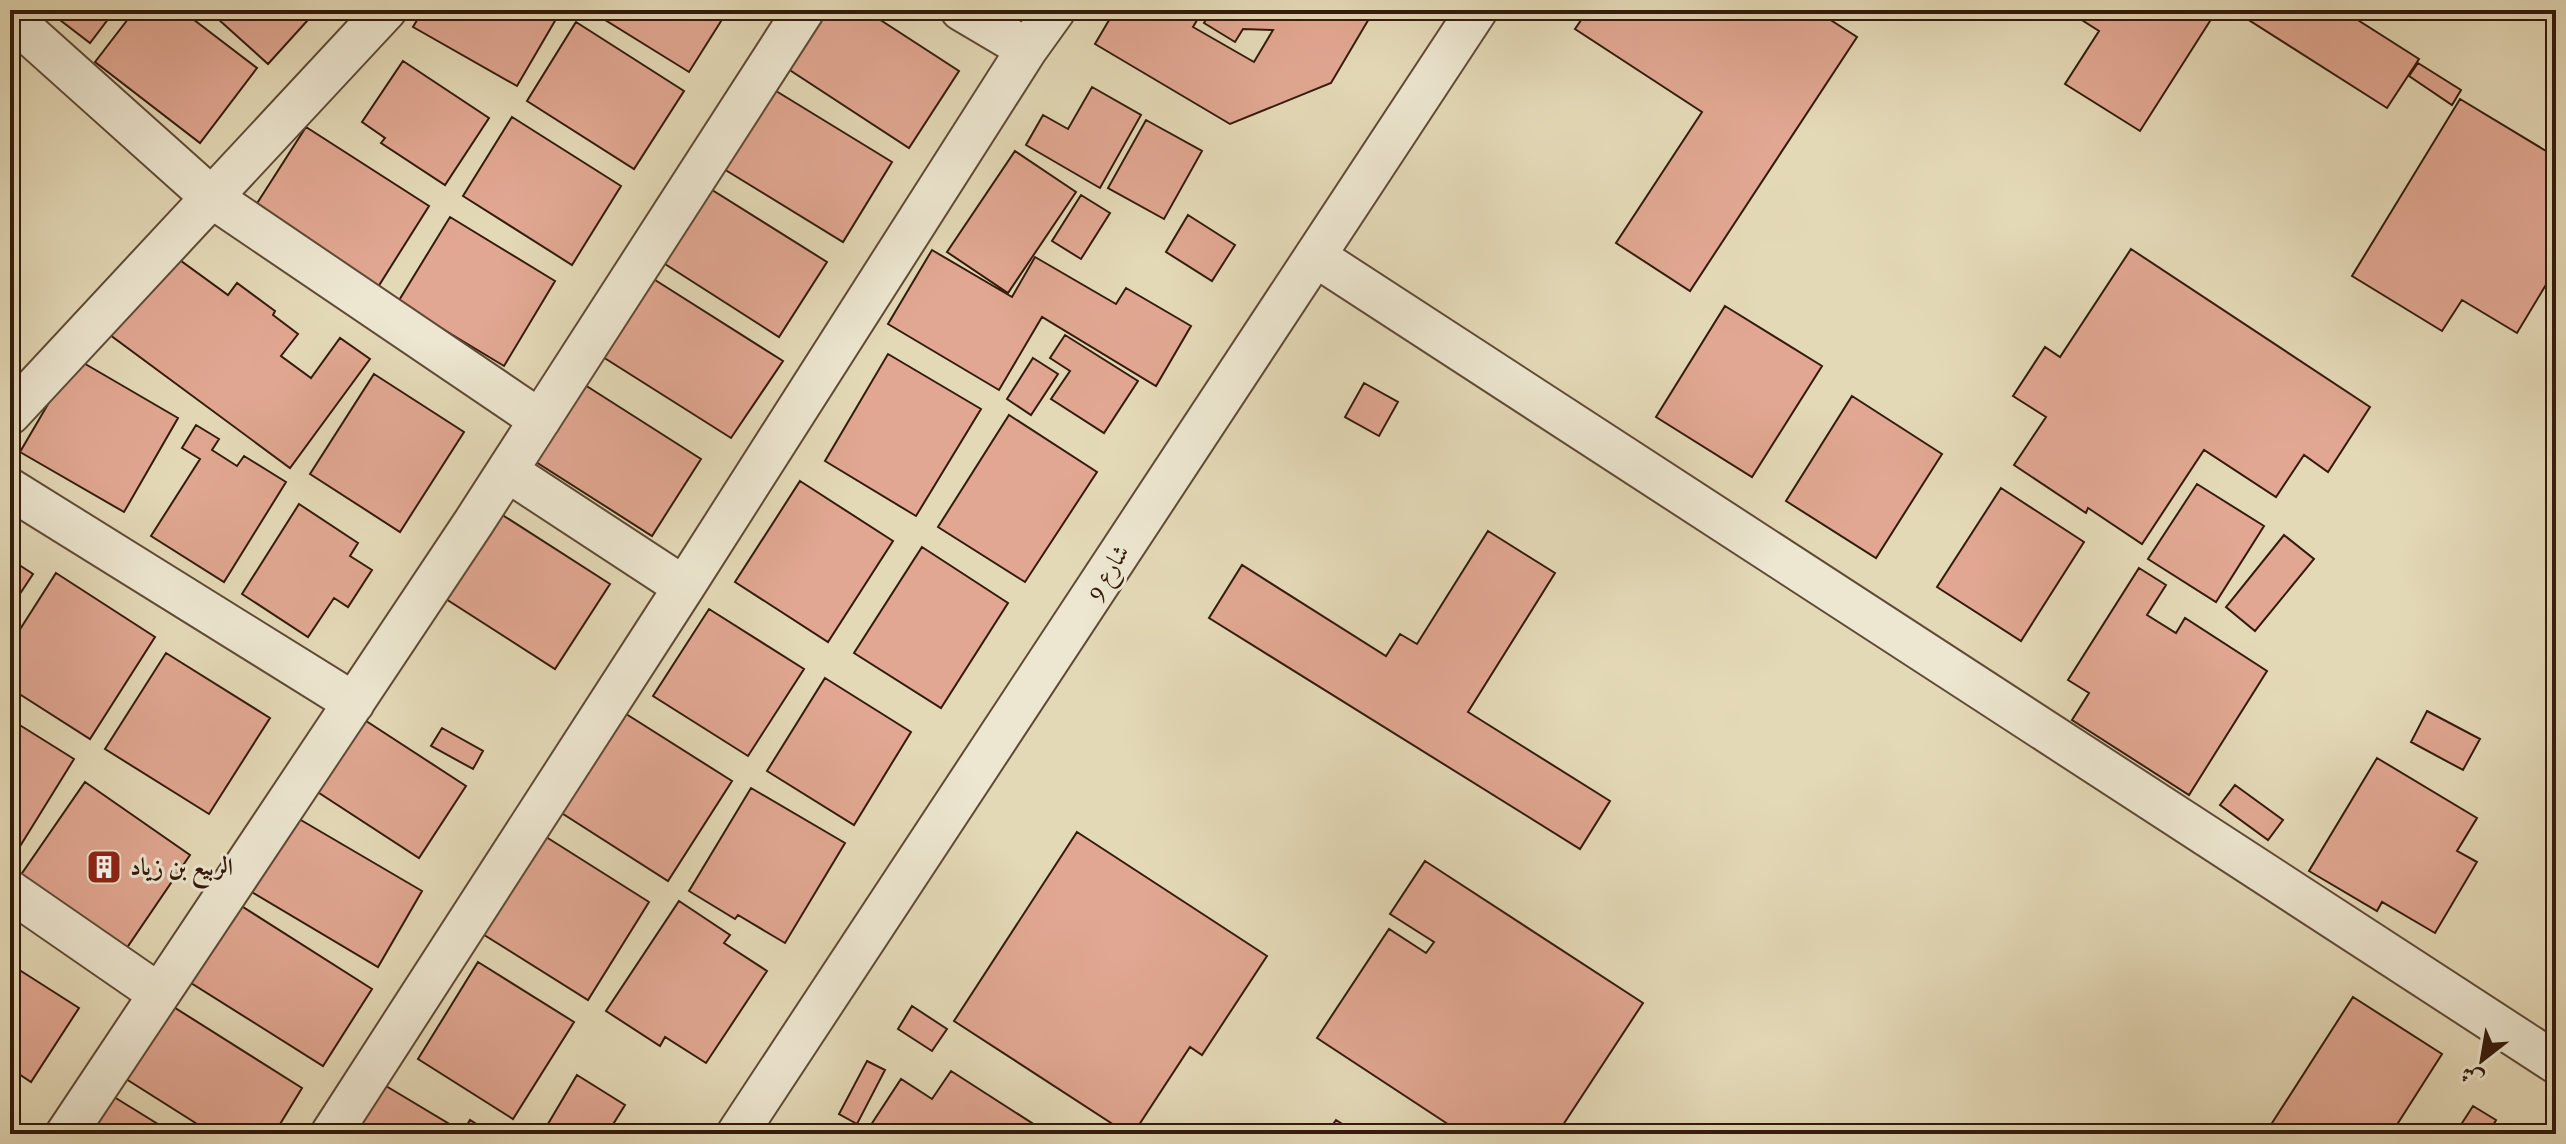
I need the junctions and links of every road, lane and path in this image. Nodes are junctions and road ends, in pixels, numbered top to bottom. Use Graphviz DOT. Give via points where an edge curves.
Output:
graph roads {
  1 [pos="386,10"];
  2 [pos="804,10"];
  3 [pos="961,10"];
  4 [pos="1055,10"];
  5 [pos="1477,10"];
  6 [pos="10,17"];
  7 [pos="1027,49"];
  8 [pos="211,197"];
  9 [pos="1315,256"];
  10 [pos="10,414"];
  11 [pos="540,420"];
  12 [pos="507,471"];
  13 [pos="10,489"];
  14 [pos="684,587"];
  15 [pos="354,703"];
  16 [pos="10,891"];
  17 [pos="159,994"];
  18 [pos="2556,1063"];
  19 [pos="66,1134"];
  20 [pos="331,1134"];
  21 [pos="737,1134"];
  1 -- 8 [label="street"];
  2 -- 11 [label="street"];
  3 -- 7 [label="street"];
  4 -- 7 [label="street"];
  5 -- 9 [label="street, شارع 9"];
  6 -- 8 [label="street"];
  7 -- 14 [label="street"];
  8 -- 10 [label="street"];
  8 -- 11 [label="street"];
  9 -- 18 [label="street"];
  9 -- 21 [label="street, شارع 9"];
  11 -- 12 [label="street"];
  12 -- 14 [label="street"];
  12 -- 15 [label="street"];
  13 -- 15 [label="street"];
  14 -- 20 [label="street"];
  15 -- 17 [label="street"];
  16 -- 17 [label="street"];
  17 -- 19 [label="street"];
}
